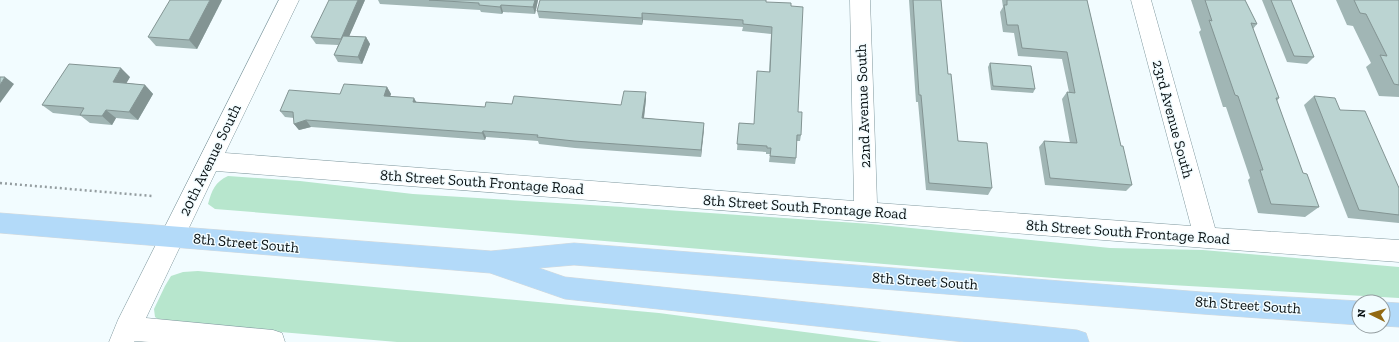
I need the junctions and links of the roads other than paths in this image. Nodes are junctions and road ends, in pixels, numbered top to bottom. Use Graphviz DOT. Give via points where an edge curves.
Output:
graph roads {
  1 [pos="290,0"];
  2 [pos="860,0"];
  3 [pos="1141,0"];
  4 [pos="210,161"];
  5 [pos="866,211"];
  6 [pos="0,224"];
  7 [pos="172,237"];
  8 [pos="1206,238"];
  9 [pos="1399,252"];
  10 [pos="491,262"];
  11 [pos="1351,312"];
  12 [pos="124,335"];
  13 [pos="273,342"];
  14 [pos="1077,342"];
  1 -- 4 [label="street, 20th Avenue South"];
  2 -- 5 [label="street, 22nd Avenue South"];
  3 -- 8 [label="street, 23rd Avenue South"];
  4 -- 5 [label="street, 8th Street South Frontage Road"];
  4 -- 7 [label="street, 20th Avenue South"];
  5 -- 8 [label="street, 8th Street South Frontage Road"];
  6 -- 7 [label="main road, 8th Street South"];
  7 -- 10 [label="main road, 8th Street South"];
  7 -- 12 [label="street, 20th Avenue South"];
  8 -- 9 [label="street, 8th Street South Frontage Road"];
  10 -- 11 [label="main road, 8th Street South" via="574,254 1202,303"];
  10 -- 14 [label="main road, 8th Street South" via="565,288"];
  12 -- 13 [label="street"];
}
